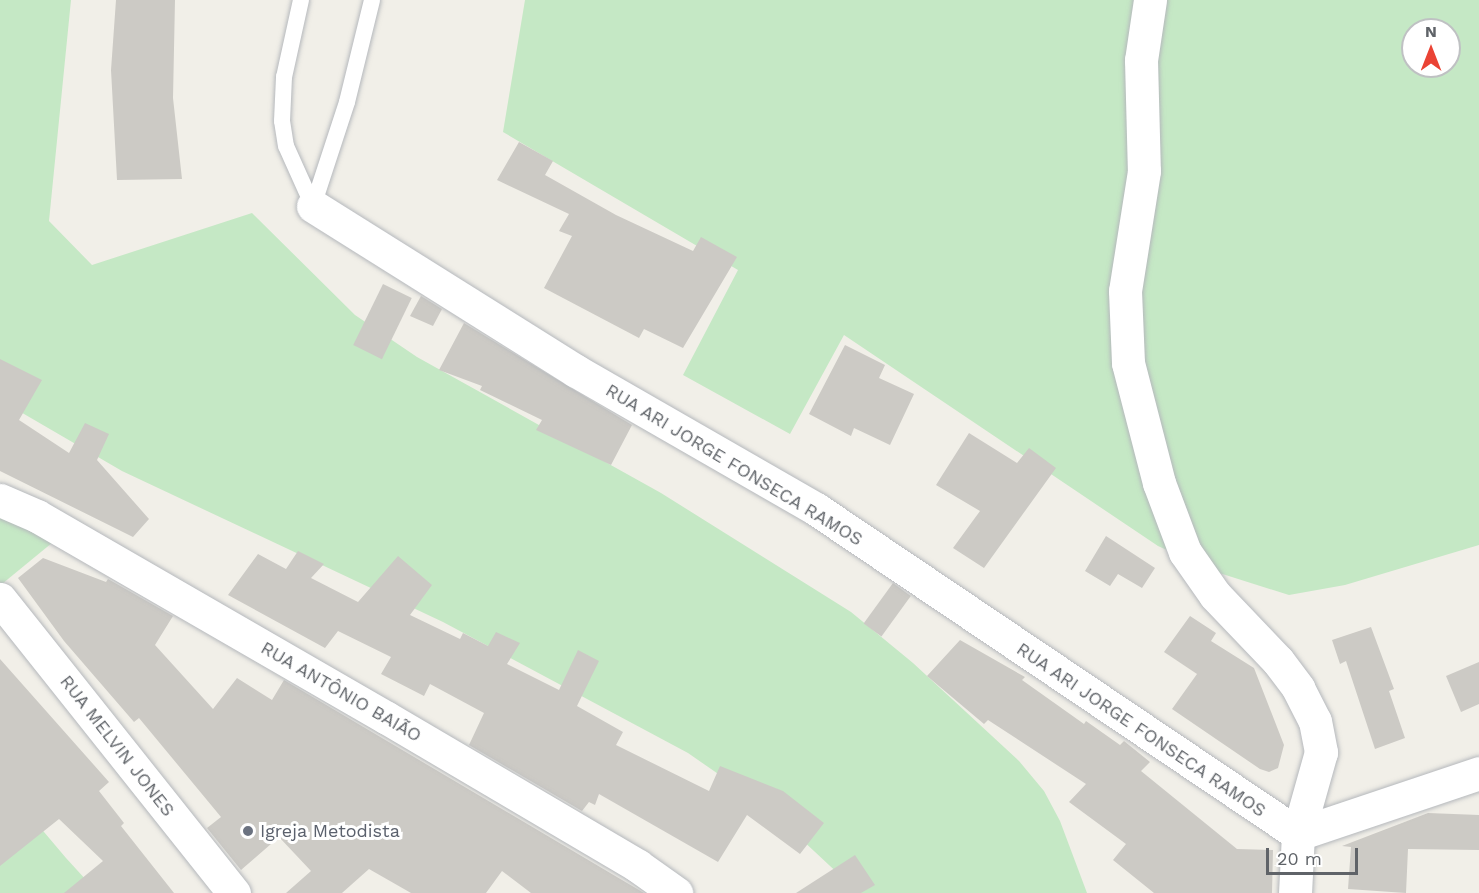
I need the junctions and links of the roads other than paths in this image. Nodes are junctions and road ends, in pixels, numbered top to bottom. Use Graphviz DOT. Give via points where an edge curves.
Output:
graph roads {
  1 [pos="301,0"];
  2 [pos="372,0"];
  3 [pos="1150,0"];
  4 [pos="313,206"];
  5 [pos="0,501"];
  6 [pos="0,599"];
  7 [pos="1479,772"];
  8 [pos="1298,834"];
  9 [pos="234,893"];
  10 [pos="676,893"];
  11 [pos="1295,893"];
  1 -- 4 [label="lane" via="284,77 282,121 288,153"];
  2 -- 4 [label="lane" via="347,102"];
  3 -- 8 [label="street" via="1141,60 1144,171 1125,291 1128,363 1160,483 1185,552 1252,638 1269,650 1298,688 1319,736 1321,752"];
  4 -- 8 [label="street, RUA ARI JORGE FONSECA RAMOS" via="576,371 816,509"];
  5 -- 10 [label="street, RUA ANTÔNIO BAIÃO" via="37,516 387,718 638,866"];
  6 -- 9 [label="street, RUA MELVIN JONES"];
  7 -- 8 [label="street"];
  8 -- 11 [label="street"];
}
